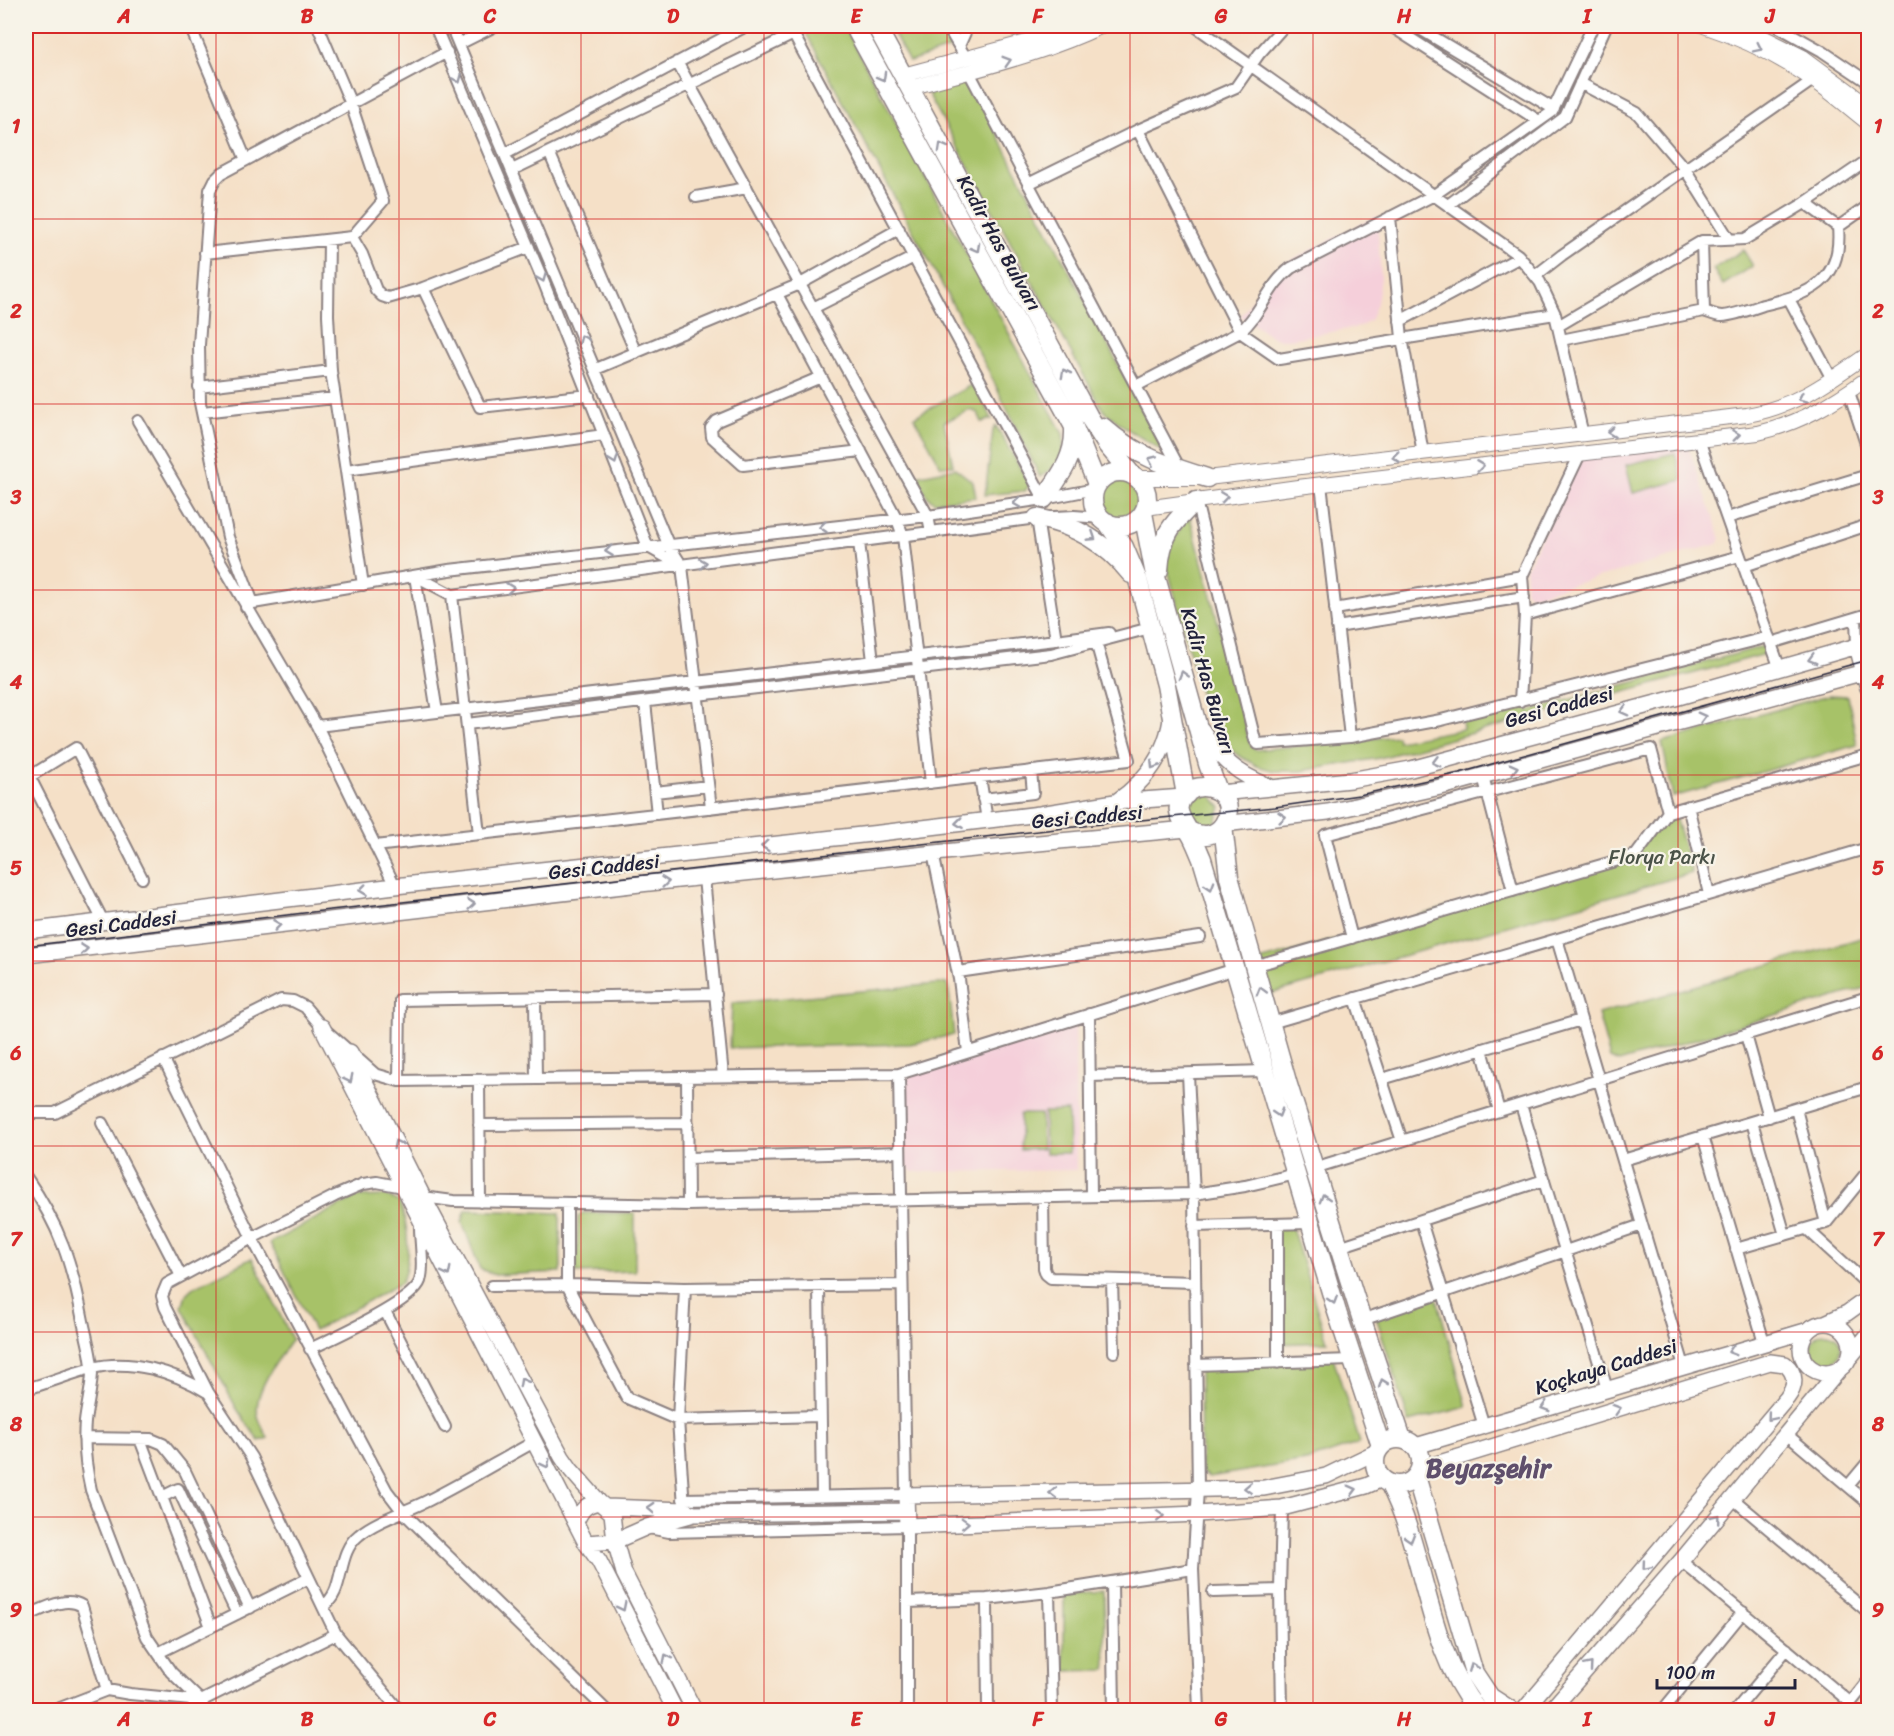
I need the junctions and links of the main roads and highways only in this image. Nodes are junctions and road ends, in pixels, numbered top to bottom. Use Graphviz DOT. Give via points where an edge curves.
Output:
graph roads {
  1 [pos="854,26"];
  2 [pos="876,26"];
  3 [pos="1083,406"];
  4 [pos="1073,425"];
  5 [pos="1134,476"];
  6 [pos="1208,478"];
  7 [pos="1096,487"];
  8 [pos="1044,499"];
  9 [pos="1196,501"];
  10 [pos="1144,510"];
  11 [pos="1037,518"];
  12 [pos="1104,520"];
  13 [pos="1148,585"];
  14 [pos="1863,644"];
  15 [pos="1866,671"];
  16 [pos="1869,688"];
  17 [pos="1172,714"];
  18 [pos="1195,717"];
  19 [pos="1272,787"];
  20 [pos="1219,792"];
  21 [pos="1185,796"];
  22 [pos="1115,802"];
  23 [pos="1224,825"];
  24 [pos="1188,830"];
  25 [pos="26,931"];
  26 [pos="26,955"];
  27 [pos="322,1027"];
  28 [pos="350,1052"];
  29 [pos="1869,1298"];
  30 [pos="1826,1323"];
  31 [pos="1809,1330"];
  32 [pos="1869,1335"];
  33 [pos="1850,1357"];
  34 [pos="1805,1362"];
  35 [pos="1788,1367"];
  36 [pos="1839,1370"];
  37 [pos="1409,1443"];
  38 [pos="1379,1449"];
  39 [pos="1418,1473"];
  40 [pos="1386,1481"];
  41 [pos="1281,1486"];
  42 [pos="603,1504"];
  43 [pos="687,1507"];
  44 [pos="1282,1508"];
  45 [pos="907,1518"];
  46 [pos="576,1522"];
  47 [pos="615,1541"];
  48 [pos="586,1543"];
  49 [pos="675,1710"];
  50 [pos="694,1710"];
  51 [pos="1477,1710"];
  52 [pos="1510,1710"];
  53 [pos="1524,1710"];
  54 [pos="1551,1710"];
  1 -- 4 [label="highway, Kadir Has Bulvarı, one-way"];
  3 -- 2 [label="highway, Kadir Has Bulvarı, one-way"];
  3 -- 5 [label="highway, Kadir Has Bulvarı" via="1102,438"];
  6 -- 3 [label="highway, one-way" via="1151,460 1129,448"];
  4 -- 7 [label="highway, Kadir Has Bulvarı"];
  4 -- 8 [label="highway" via="1071,456"];
  5 -- 7 [label="highway" via="1113,473"];
  5 -- 10 [label="highway" via="1145,489"];
  7 -- 12 [label="highway" via="1095,507"];
  9 -- 13 [label="highway" via="1163,542"];
  10 -- 12 [label="highway" via="1126,524"];
  10 -- 13 [label="highway, Kadir Has Bulvarı"];
  11 -- 13 [label="highway, one-way" via="1064,524 1092,537"];
  12 -- 13 [label="highway, Kadir Has Bulvarı"];
  13 -- 17 [label="highway, Kadir Has Bulvarı" via="1150,628"];
  18 -- 13 [label="highway, Kadir Has Bulvarı, one-way"];
  14 -- 15 [label="main road"];
  14 -- 19 [label="main road, Gesi Caddesi, one-way" via="1411,769 1350,780"];
  15 -- 16 [label="main road"];
  23 -- 15 [label="main road, one-way" via="1328,812 1483,776"];
  17 -- 21 [label="highway, Kadir Has Bulvarı"];
  17 -- 22 [label="main road, one-way" via="1153,767"];
  18 -- 19 [label="main road" via="1225,760 1250,778"];
  18 -- 20 [label="highway, Kadir Has Bulvarı"];
  19 -- 20 [label="main road, Gesi Caddesi"];
  20 -- 21 [label="highway" via="1202,787"];
  20 -- 23 [label="highway" via="1227,805"];
  21 -- 22 [label="main road, Gesi Caddesi"];
  21 -- 24 [label="highway" via="1179,812"];
  22 -- 25 [label="main road, Gesi Caddesi, one-way"];
  23 -- 24 [label="highway" via="1210,835"];
  37 -- 23 [label="highway, one-way" via="1362,1320 1270,1023 1229,877"];
  26 -- 24 [label="main road, Gesi Caddesi, one-way" via="933,853"];
  24 -- 38 [label="highway, one-way" via="1202,859"];
  27 -- 46 [label="main road, one-way"];
  42 -- 28 [label="main road, one-way" via="562,1457"];
  29 -- 30 [label="main road"];
  30 -- 31 [label="main road"];
  30 -- 33 [label="main road" via="1847,1333"];
  31 -- 34 [label="main road" via="1801,1346"];
  31 -- 37 [label="main road, Koçkaya Caddesi, one-way" via="1484,1426"];
  32 -- 33 [label="main road"];
  33 -- 36 [label="main road"];
  34 -- 35 [label="main road"];
  34 -- 36 [label="main road" via="1821,1373"];
  39 -- 35 [label="main road, one-way" via="1770,1362"];
  35 -- 53 [label="main road, one-way" via="1794,1380 1787,1398"];
  54 -- 36 [label="main road, one-way"];
  37 -- 38 [label="highway" via="1394,1438"];
  37 -- 39 [label="highway" via="1422,1461"];
  38 -- 40 [label="highway" via="1375,1467"];
  38 -- 41 [label="main road" via="1326,1476"];
  39 -- 40 [label="highway" via="1403,1485"];
  52 -- 39 [label="highway, one-way" via="1490,1696 1474,1673"];
  44 -- 40 [label="main road, one-way"];
  40 -- 51 [label="highway, one-way" via="1405,1521 1447,1658"];
  41 -- 44 [label="main road"];
  41 -- 45 [label="main road, one-way" via="906,1495"];
  43 -- 42 [label="main road, one-way"];
  42 -- 46 [label="main road" via="585,1507"];
  42 -- 47 [label="main road" via="612,1513"];
  43 -- 45 [label="main road"];
  43 -- 47 [label="main road"];
  45 -- 44 [label="main road, one-way" via="1198,1514"];
  46 -- 48 [label="main road"];
  47 -- 48 [label="main road"];
  50 -- 47 [label="main road, one-way" via="624,1573"];
  48 -- 49 [label="main road, one-way"];
}
